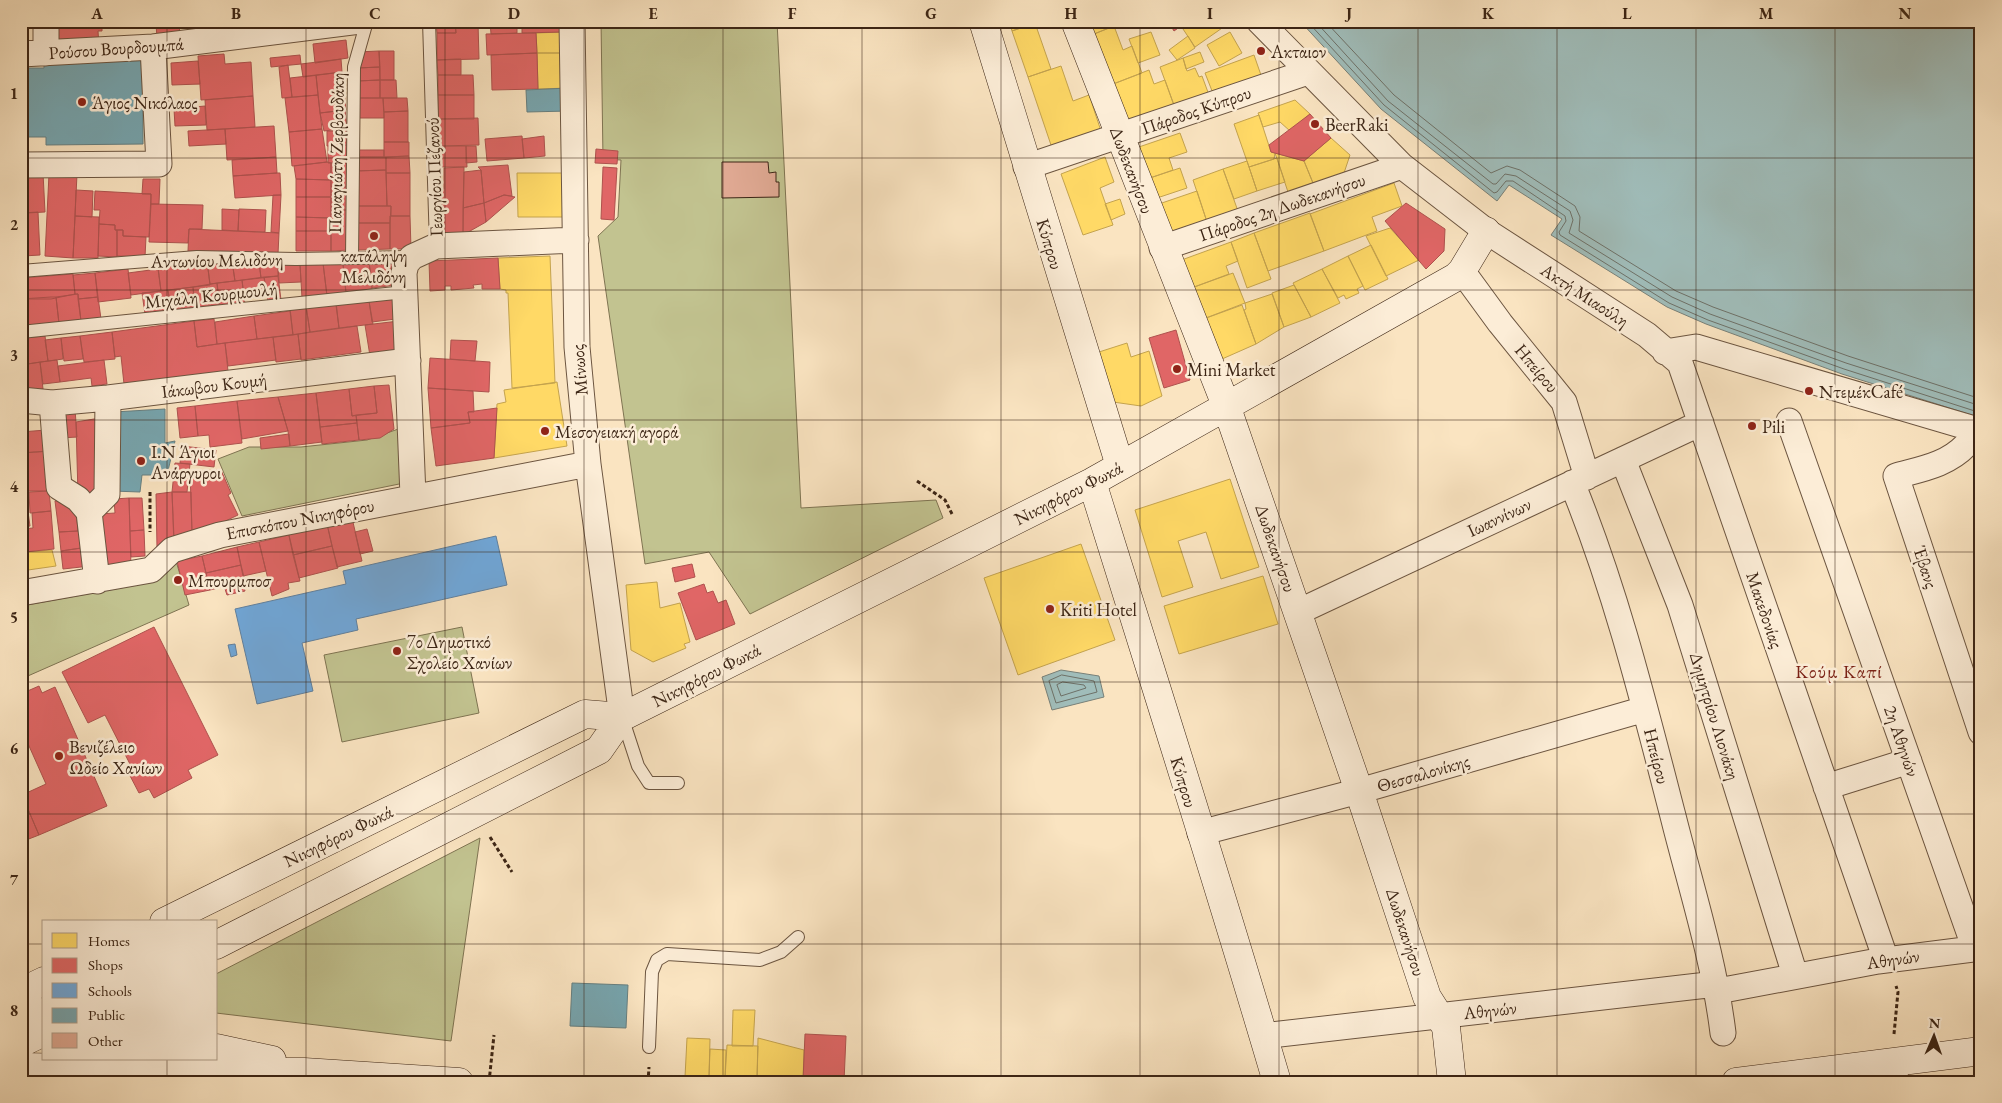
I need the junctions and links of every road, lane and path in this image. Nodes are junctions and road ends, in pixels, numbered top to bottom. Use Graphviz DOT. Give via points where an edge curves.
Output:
graph roads {
  1 [pos="46,21"];
  2 [pos="360,21"];
  3 [pos="367,21"];
  4 [pos="429,21"];
  5 [pos="572,21"];
  6 [pos="983,21"];
  7 [pos="1075,21"];
  8 [pos="1259,21"];
  9 [pos="275,27"];
  10 [pos="153,47"];
  11 [pos="46,53"];
  12 [pos="21,54"];
  13 [pos="1308,72"];
  14 [pos="1119,136"];
  15 [pos="21,165"];
  16 [pos="1402,166"];
  17 [pos="1026,167"];
  18 [pos="1486,231"];
  19 [pos="576,240"];
  20 [pos="436,246"];
  21 [pos="1162,248"];
  22 [pos="412,257"];
  23 [pos="352,258"];
  24 [pos="21,271"];
  25 [pos="1462,272"];
  26 [pos="405,292"];
  27 [pos="21,332"];
  28 [pos="1664,352"];
  29 [pos="408,361"];
  30 [pos="108,398"];
  31 [pos="21,400"];
  32 [pos="52,403"];
  33 [pos="1227,408"];
  34 [pos="1789,421"];
  35 [pos="1701,423"];
  36 [pos="1973,438"];
  37 [pos="1623,460"];
  38 [pos="588,464"];
  39 [pos="1120,466"];
  40 [pos="1580,480"];
  41 [pos="917,482"];
  42 [pos="1092,482"];
  43 [pos="413,496"];
  44 [pos="89,512"];
  45 [pos="952,514"];
  46 [pos="96,581"];
  47 [pos="21,593"];
  48 [pos="1298,612"];
  49 [pos="1645,709"];
  50 [pos="622,716"];
  51 [pos="1981,732"];
  52 [pos="1910,761"];
  53 [pos="678,783"];
  54 [pos="1826,787"];
  55 [pos="1359,791"];
  56 [pos="476,813"];
  57 [pos="1200,833"];
  58 [pos="512,872"];
  59 [pos="168,920"];
  60 [pos="798,937"];
  61 [pos="218,944"];
  62 [pos="1978,949"];
  63 [pos="1886,960"];
  64 [pos="1795,975"];
  65 [pos="42,982"];
  66 [pos="1717,987"];
  67 [pos="21,992"];
  68 [pos="1898,992"];
  69 [pos="21,1002"];
  70 [pos="42,1015"];
  71 [pos="1439,1016"];
  72 [pos="21,1021"];
  73 [pos="42,1024"];
  74 [pos="42,1033"];
  75 [pos="1723,1033"];
  76 [pos="494,1035"];
  77 [pos="1263,1036"];
  78 [pos="21,1043"];
  79 [pos="650,1047"];
  80 [pos="218,1048"];
  81 [pos="1981,1051"];
  82 [pos="21,1067"];
  83 [pos="56,1069"];
  84 [pos="304,1072"];
  85 [pos="1894,1072"];
  86 [pos="416,1080"];
  87 [pos="459,1082"];
  88 [pos="490,1082"];
  89 [pos="1277,1082"];
  90 [pos="1452,1082"];
  91 [pos="1736,1082"];
  1 -- 11 [label="street"];
  2 -- 9 [label="street, Ρούσου Βουρδουμπά"];
  3 -- 23 [label="lane, Παναγιώτη Ζερβουδάκη" via="354,67"];
  4 -- 20 [label="lane, Γεωργίου Πεζανού"];
  5 -- 19 [label="street, Μίνωος"];
  6 -- 17 [label="street, Κύπρου"];
  7 -- 14 [label="street, Δωδεκανήσου"];
  8 -- 13 [label="street, Ακτή Μιαούλη"];
  9 -- 10 [label="street, Ρούσου Βουρδουμπά"];
  10 -- 11 [label="street, Ρούσου Βουρδουμπά"];
  10 -- 15 [label="street" via="160,164"];
  11 -- 12 [label="street, Ρούσου Βουρδουμπά"];
  13 -- 14 [label="street, Πάροδος Κύπρου"];
  13 -- 16 [label="street, Ακτή Μιαούλη"];
  14 -- 17 [label="street, Πάροδος Κύπρου"];
  14 -- 21 [label="street, Δωδεκανήσου"];
  16 -- 18 [label="street, Ακτή Μιαούλη"];
  16 -- 21 [label="street, Πάροδος 2η Δωδεκανήσου"];
  17 -- 39 [label="street, Κύπρου"];
  18 -- 25 [label="street, Νικηφόρου Φωκά"];
  18 -- 28 [label="street, Ακτή Μιαούλη" via="1647,335"];
  19 -- 20 [label="street"];
  19 -- 38 [label="street, Μίνωος" via="577,347"];
  20 -- 22 [label="street, Γεωργίου Πεζανού"];
  21 -- 33 [label="street, Δωδεκανήσου"];
  22 -- 23 [label="lane, Αντωνίου Μελιδόνη"];
  22 -- 26 [label="street, Γεωργίου Πεζανού" via="404,274"];
  23 -- 24 [label="lane, Αντωνίου Μελιδόνη" via="197,257"];
  25 -- 33 [label="street, Νικηφόρου Φωκά"];
  25 -- 40 [label="street, Ηπείρου" via="1564,402"];
  26 -- 27 [label="lane, Μιχάλη Κουρμουλή"];
  26 -- 29 [label="street, Γεωργίου Πεζανού"];
  28 -- 35 [label="street, Μακεδονίας" via="1680,363"];
  28 -- 36 [label="street" via="1696,348"];
  29 -- 30 [label="street, Ιάκωβου Κουμή"];
  29 -- 43 [label="street, Γεωργίου Πεζανού"];
  30 -- 32 [label="street, Ιάκωβου Κουμή"];
  30 -- 44 [label="street" via="107,494"];
  31 -- 32 [label="street, Ιάκωβου Κουμή"];
  32 -- 44 [label="street" via="59,487 78,499"];
  33 -- 39 [label="street, Νικηφόρου Φωκά"];
  33 -- 48 [label="street, Δωδεκανήσου"];
  34 -- 52 [label="street, 2η Αθηνών"];
  35 -- 37 [label="street, Ιωαννίνων"];
  35 -- 54 [label="street, Μακεδονίας"];
  36 -- 51 [label="street, Έβανς" via="1955,457 1896,476"];
  37 -- 40 [label="street, Ιωαννίνων"];
  37 -- 64 [label="street, Δημητρίου Λιονάκη" via="1680,605"];
  38 -- 43 [label="street, Επισκόπου Νικηφόρου"];
  38 -- 50 [label="street, Μίνωος"];
  39 -- 42 [label="street, Νικηφόρου Φωκά"];
  40 -- 48 [label="street, Ιωαννίνων"];
  40 -- 49 [label="street, Ηπείρου" via="1589,524"];
  41 -- 45 [label="path" via="945,500"];
  42 -- 50 [label="street, Νικηφόρου Φωκά"];
  42 -- 57 [label="street, Κύπρου"];
  43 -- 46 [label="street, Επισκόπου Νικηφόρου" via="220,534 172,550 151,570"];
  44 -- 46 [label="street"];
  46 -- 47 [label="street, Επισκόπου Νικηφόρου"];
  48 -- 55 [label="street, Δωδεκανήσου"];
  49 -- 55 [label="street, Θεσσαλονίκης"];
  49 -- 66 [label="street, Ηπείρου"];
  50 -- 53 [label="lane" via="638,766 649,783"];
  50 -- 56 [label="street, Νικηφόρου Φωκά" via="599,750"];
  50 -- 59 [label="street, Νικηφόρου Φωκά" via="585,714"];
  52 -- 54 [label="street"];
  52 -- 62 [label="street, 2η Αθηνών"];
  54 -- 63 [label="street, Μακεδονίας"];
  55 -- 57 [label="street, Θεσσαλονίκης"];
  55 -- 71 [label="street, Δωδεκανήσου" via="1427,997"];
  56 -- 58 [label="path"];
  56 -- 61 [label="street, Νικηφόρου Φωκά"];
  57 -- 77 [label="street, Κύπρου"];
  60 -- 79 [label="lane" via="781,952 760,960 667,954 657,960 652,972"];
  62 -- 63 [label="street, Αθηνών"];
  63 -- 64 [label="street, Αθηνών"];
  64 -- 66 [label="street, Αθηνών"];
  65 -- 67 [label="street"];
  66 -- 71 [label="street, Αθηνών"];
  66 -- 75 [label="street, Ηπείρου"];
  68 -- 85 [label="path"];
  69 -- 70 [label="street"];
  71 -- 77 [label="street, Αθηνών"];
  71 -- 90 [label="street, Δωδεκανήσου" via="1446,1027"];
  72 -- 73 [label="street"];
  74 -- 78 [label="street"];
  76 -- 88 [label="path"];
  77 -- 89 [label="street, Κύπρου"];
  80 -- 84 [label="street" via="264,1057"];
  81 -- 85 [label="street"];
  82 -- 83 [label="street"];
  83 -- 84 [label="street"];
  84 -- 86 [label="street"];
  85 -- 91 [label="street"];
  86 -- 87 [label="street"];
}
